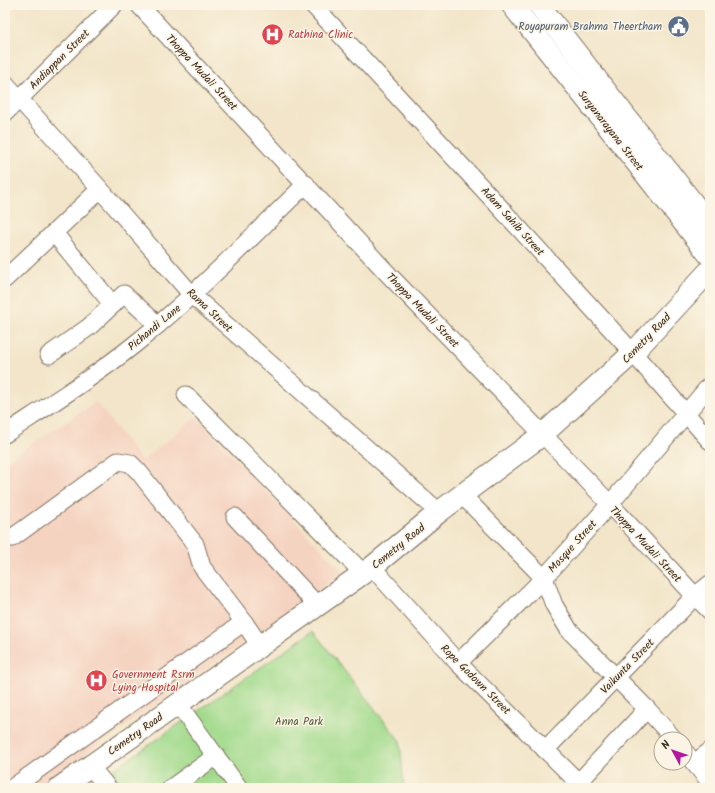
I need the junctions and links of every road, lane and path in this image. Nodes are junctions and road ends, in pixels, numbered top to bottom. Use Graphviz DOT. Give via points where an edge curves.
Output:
graph roads {
  1 [pos="114,5"];
  2 [pos="139,5"];
  3 [pos="313,5"];
  4 [pos="539,5"];
  5 [pos="518,7"];
  6 [pos="5,83"];
  7 [pos="19,98"];
  8 [pos="5,112"];
  9 [pos="306,184"];
  10 [pos="100,189"];
  11 [pos="710,225"];
  12 [pos="54,233"];
  13 [pos="710,256"];
  14 [pos="710,270"];
  15 [pos="5,279"];
  16 [pos="192,295"];
  17 [pos="113,305"];
  18 [pos="158,325"];
  19 [pos="633,353"];
  20 [pos="49,355"];
  21 [pos="710,385"];
  22 [pos="186,395"];
  23 [pos="686,414"];
  24 [pos="5,434"];
  25 [pos="542,435"];
  26 [pos="710,441"];
  27 [pos="462,496"];
  28 [pos="610,504"];
  29 [pos="439,512"];
  30 [pos="235,517"];
  31 [pos="12,538"];
  32 [pos="367,570"];
  33 [pos="544,578"];
  34 [pos="710,584"];
  35 [pos="695,596"];
  36 [pos="317,606"];
  37 [pos="710,611"];
  38 [pos="244,622"];
  39 [pos="260,646"];
  40 [pos="458,663"];
  41 [pos="615,678"];
  42 [pos="178,704"];
  43 [pos="647,709"];
  44 [pos="667,731"];
  45 [pos="545,750"];
  46 [pos="710,751"];
  47 [pos="216,756"];
  48 [pos="693,756"];
  49 [pos="693,761"];
  50 [pos="90,766"];
  51 [pos="710,782"];
  52 [pos="581,785"];
  53 [pos="12,788"];
  54 [pos="59,788"];
  55 [pos="108,788"];
  56 [pos="171,788"];
  57 [pos="239,788"];
  1 -- 7 [label="street, Andiappan Street"];
  2 -- 9 [label="street, Thoppa Mudali Street"];
  3 -- 19 [label="street, Adam Sahib Street"];
  4 -- 11 [label="main road, Suryanarayana Street"];
  5 -- 13 [label="main road, Suryanarayana Street"];
  6 -- 7 [label="street, Rama Street"];
  7 -- 8 [label="street, Andiappan Street"];
  7 -- 10 [label="street, Rama Street"];
  9 -- 16 [label="street, Pichandi Lane"];
  9 -- 25 [label="street, Thoppa Mudali Street"];
  10 -- 12 [label="street"];
  10 -- 16 [label="street, Rama Street"];
  12 -- 15 [label="street"];
  12 -- 17 [label="street"];
  14 -- 19 [label="main road, Cemetry Road"];
  16 -- 18 [label="street, Pichandi Lane"];
  16 -- 29 [label="street, Rama Street"];
  17 -- 18 [label="street" via="124,294"];
  17 -- 20 [label="street" via="89,327"];
  18 -- 24 [label="street, Pichandi Lane" via="86,380"];
  19 -- 23 [label="street, Adam Sahib Street"];
  19 -- 25 [label="main road, Cemetry Road"];
  21 -- 23 [label="street, Mosque Street"];
  22 -- 32 [label="street, Rope Godown Street"];
  23 -- 26 [label="street, Adam Sahib Street"];
  23 -- 28 [label="street, Mosque Street"];
  25 -- 27 [label="main road, Cemetry Road"];
  25 -- 28 [label="street, Thoppa Mudali Street"];
  27 -- 29 [label="main road, Cemetry Road"];
  27 -- 33 [label="street"];
  28 -- 33 [label="street, Mosque Street"];
  28 -- 35 [label="street, Thoppa Mudali Street"];
  29 -- 32 [label="main road, Cemetry Road"];
  30 -- 36 [label="street"];
  31 -- 38 [label="street" via="118,462 130,463 140,472 195,544 202,567"];
  32 -- 36 [label="main road, Cemetry Road"];
  32 -- 40 [label="street, Rope Godown Street"];
  33 -- 40 [label="street, Mosque Street"];
  33 -- 41 [label="street" via="554,604 569,630"];
  34 -- 35 [label="street, Vaikunta Street"];
  35 -- 37 [label="street, Thoppa Mudali Street"];
  35 -- 41 [label="street, Vaikunta Street"];
  36 -- 39 [label="main road, Cemetry Road"];
  38 -- 39 [label="street"];
  38 -- 53 [label="street"];
  39 -- 42 [label="main road, Cemetry Road"];
  40 -- 45 [label="street, Rope Godown Street"];
  41 -- 43 [label="street"];
  41 -- 45 [label="street, Vaikunta Street"];
  42 -- 47 [label="street"];
  42 -- 50 [label="main road, Cemetry Road"];
  43 -- 44 [label="street"];
  43 -- 52 [label="street"];
  45 -- 52 [label="street, Rope Godown Street"];
  46 -- 48 [label="street"];
  47 -- 56 [label="street"];
  47 -- 57 [label="street"];
  49 -- 51 [label="street"];
  50 -- 54 [label="main road, Cemetry Road"];
  50 -- 55 [label="street"];
}
